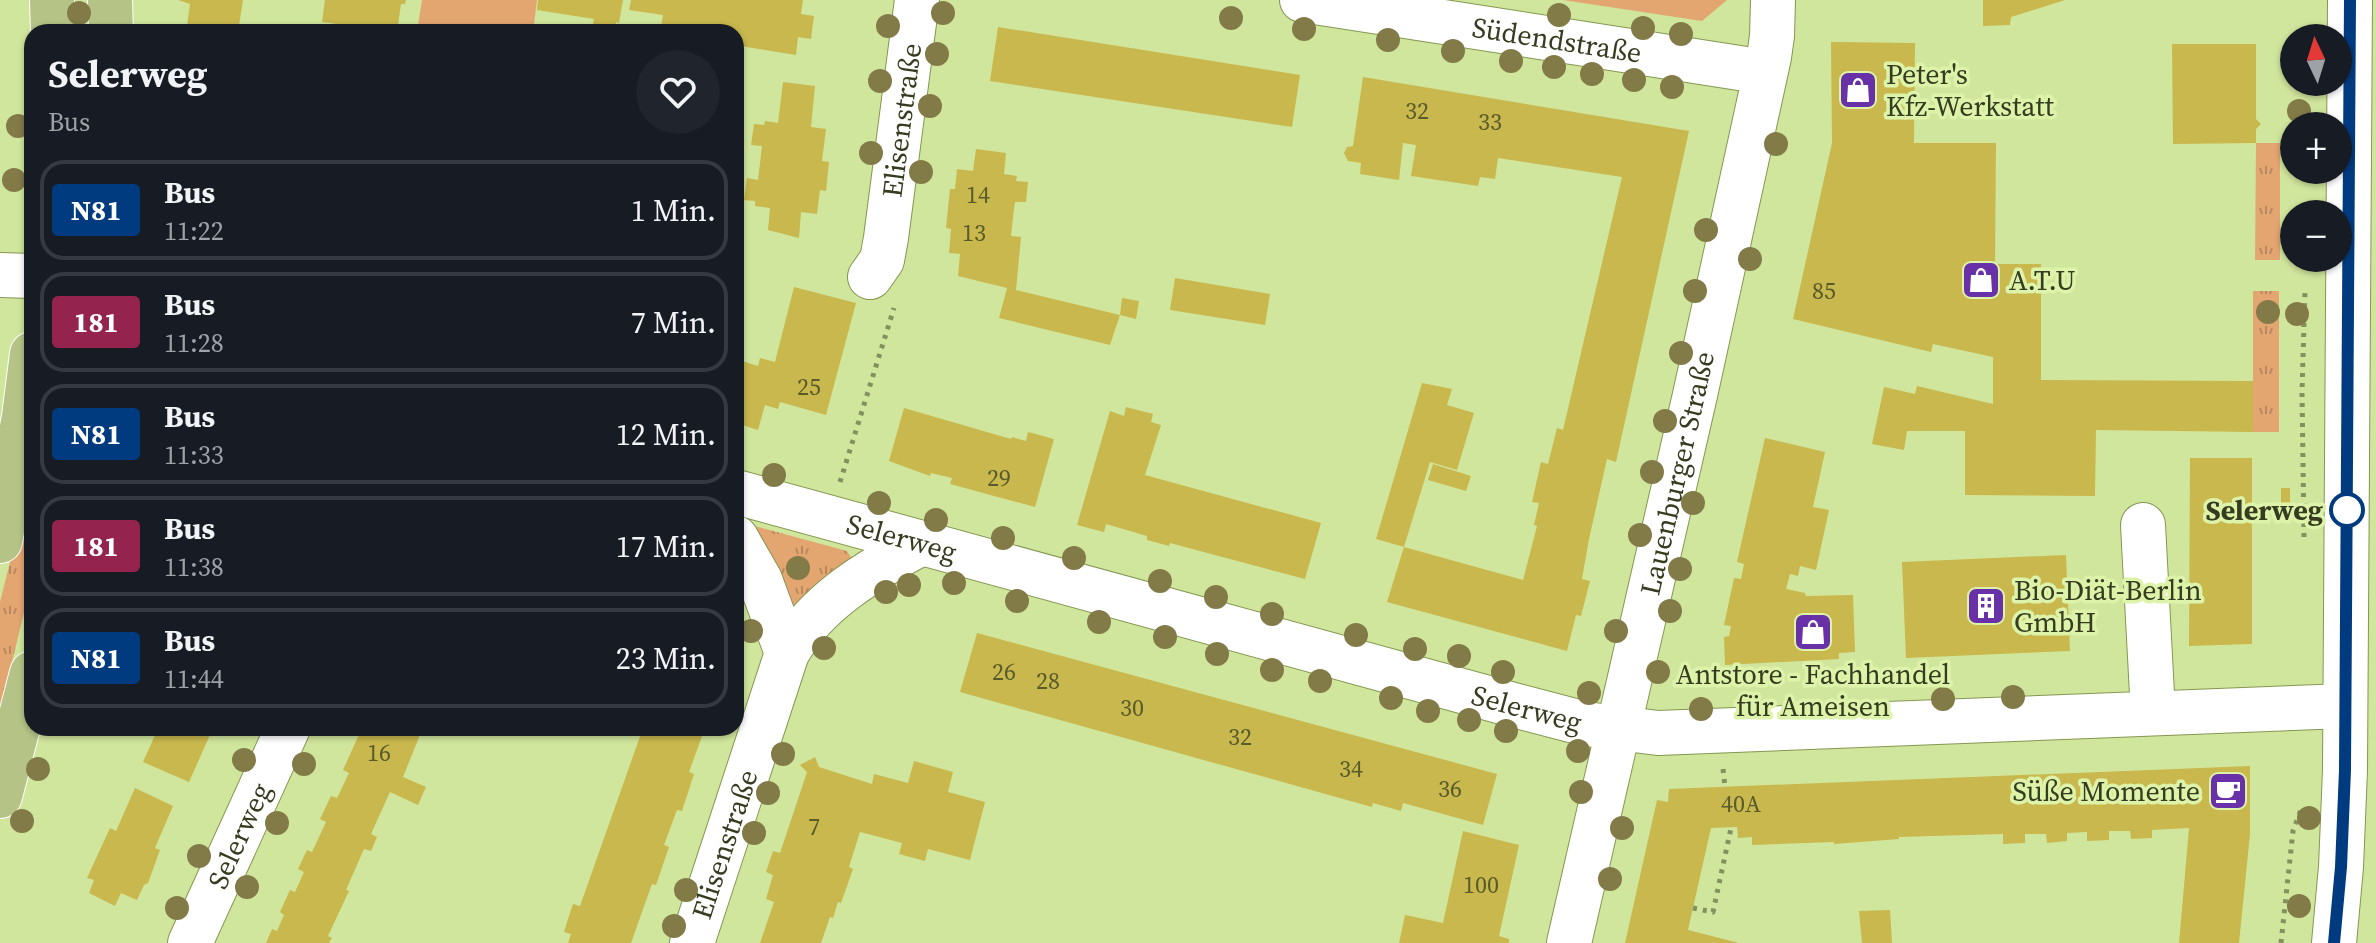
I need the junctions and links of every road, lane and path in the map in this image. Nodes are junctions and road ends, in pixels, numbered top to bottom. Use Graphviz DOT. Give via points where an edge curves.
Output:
graph roads {
  1 [pos="52,0"];
  2 [pos="110,0"];
  3 [pos="917,0"];
  4 [pos="1302,0"];
  5 [pos="1773,0"];
  6 [pos="2350,0"];
  7 [pos="53,24"];
  8 [pos="111,24"];
  9 [pos="1765,72"];
  10 [pos="884,271"];
  11 [pos="0,275"];
  12 [pos="24,276"];
  13 [pos="24,417"];
  14 [pos="840,481"];
  15 [pos="744,494"];
  16 [pos="2143,525"];
  17 [pos="0,541"];
  18 [pos="922,543"];
  19 [pos="744,552"];
  20 [pos="787,653"];
  21 [pos="24,704"];
  22 [pos="2345,706"];
  23 [pos="2153,713"];
  24 [pos="1618,729"];
  25 [pos="284,736"];
  26 [pos="0,796"];
  27 [pos="2306,796"];
  28 [pos="1731,828"];
  29 [pos="1693,908"];
  30 [pos="190,943"];
  31 [pos="692,943"];
  32 [pos="1569,943"];
  33 [pos="2281,943"];
  34 [pos="2334,943"];
  1 -- 7 [label="main road"];
  2 -- 8 [label="main road"];
  3 -- 10 [label="street, Elisenstraße"];
  4 -- 9 [label="street, Südendstraße"];
  5 -- 9 [label="street, Lauenburger Straße"];
  6 -- 22 [label="street"];
  9 -- 24 [label="street, Lauenburger Straße"];
  10 -- 14 [label="path"];
  11 -- 12 [label="street"];
  13 -- 17 [label="main road"];
  15 -- 18 [label="street, Selerweg"];
  16 -- 23 [label="street"];
  18 -- 20 [label="street, Elisenstraße" via="881,564 820,610"];
  18 -- 24 [label="street, Selerweg"];
  19 -- 20 [label="street"];
  20 -- 31 [label="street, Elisenstraße"];
  21 -- 26 [label="main road"];
  22 -- 23 [label="street, Selerweg"];
  22 -- 34 [label="street" via="2344,817"];
  23 -- 24 [label="street, Selerweg" via="1658,733"];
  24 -- 32 [label="street, Lauenburger Straße"];
  25 -- 30 [label="street, Selerweg"];
  27 -- 33 [label="path" via="2293,831"];
  28 -- 29 [label="path" via="1713,912"];
}
